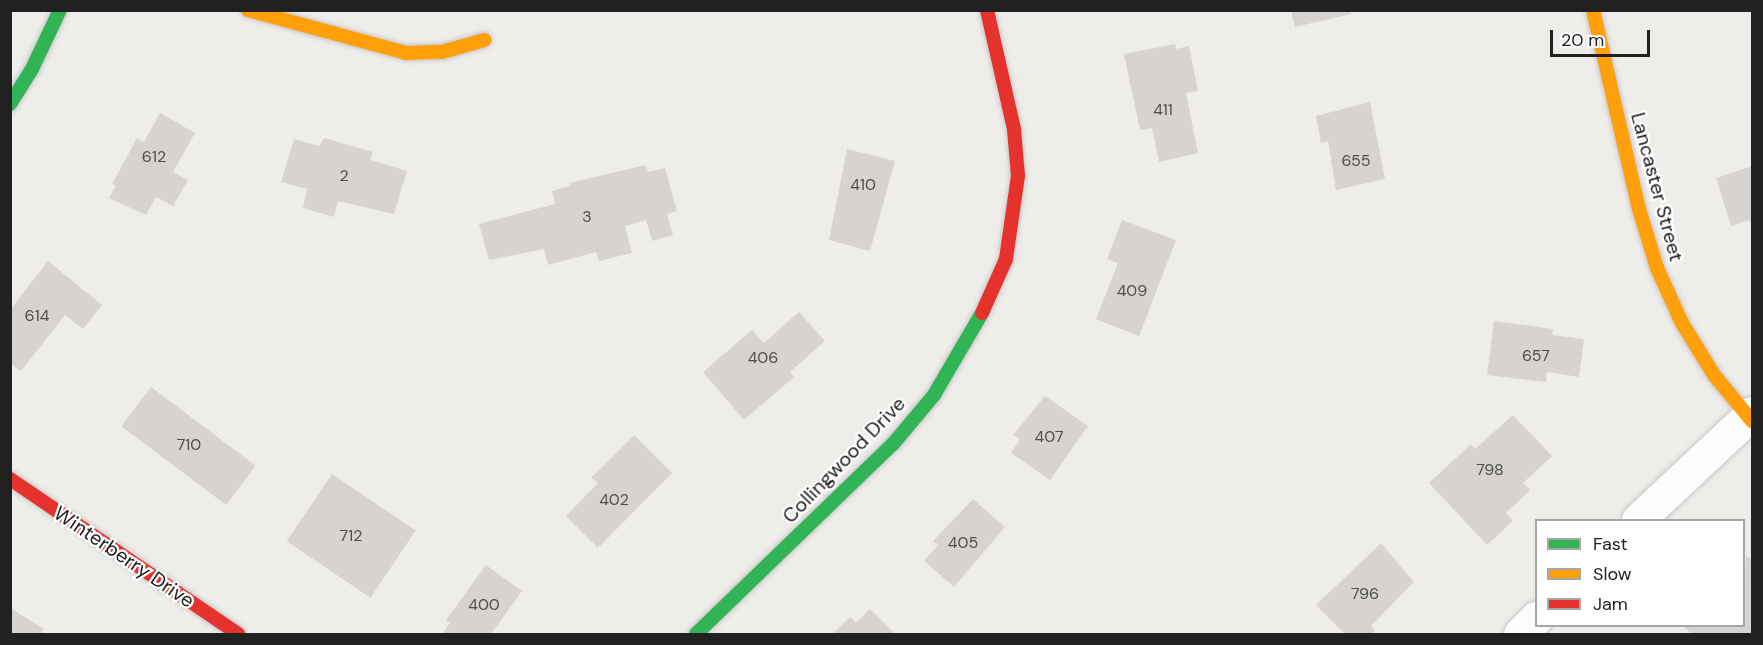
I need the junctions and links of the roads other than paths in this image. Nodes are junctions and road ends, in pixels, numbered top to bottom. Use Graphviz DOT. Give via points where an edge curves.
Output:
graph roads {
  1 [pos="60,10"];
  2 [pos="248,10"];
  3 [pos="987,10"];
  4 [pos="1593,10"];
  5 [pos="484,40"];
  6 [pos="10,104"];
  7 [pos="1751,417"];
  8 [pos="10,479"];
  9 [pos="1639,519"];
  10 [pos="1535,619"];
  11 [pos="238,634"];
  12 [pos="696,634"];
  13 [pos="1520,634"];
  1 -- 6 [label="street" via="31,71"];
  2 -- 5 [label="street" via="406,53 442,52"];
  3 -- 12 [label="street, Collingwood Drive" via="1014,129 1018,176 1006,259 975,329 934,395 893,444"];
  4 -- 7 [label="street, Lancaster Street" via="1639,209 1657,268 1682,323 1714,375"];
  7 -- 9 [label="street"];
  8 -- 11 [label="street, Winterberry Drive"];
  10 -- 13 [label="street"];
}
